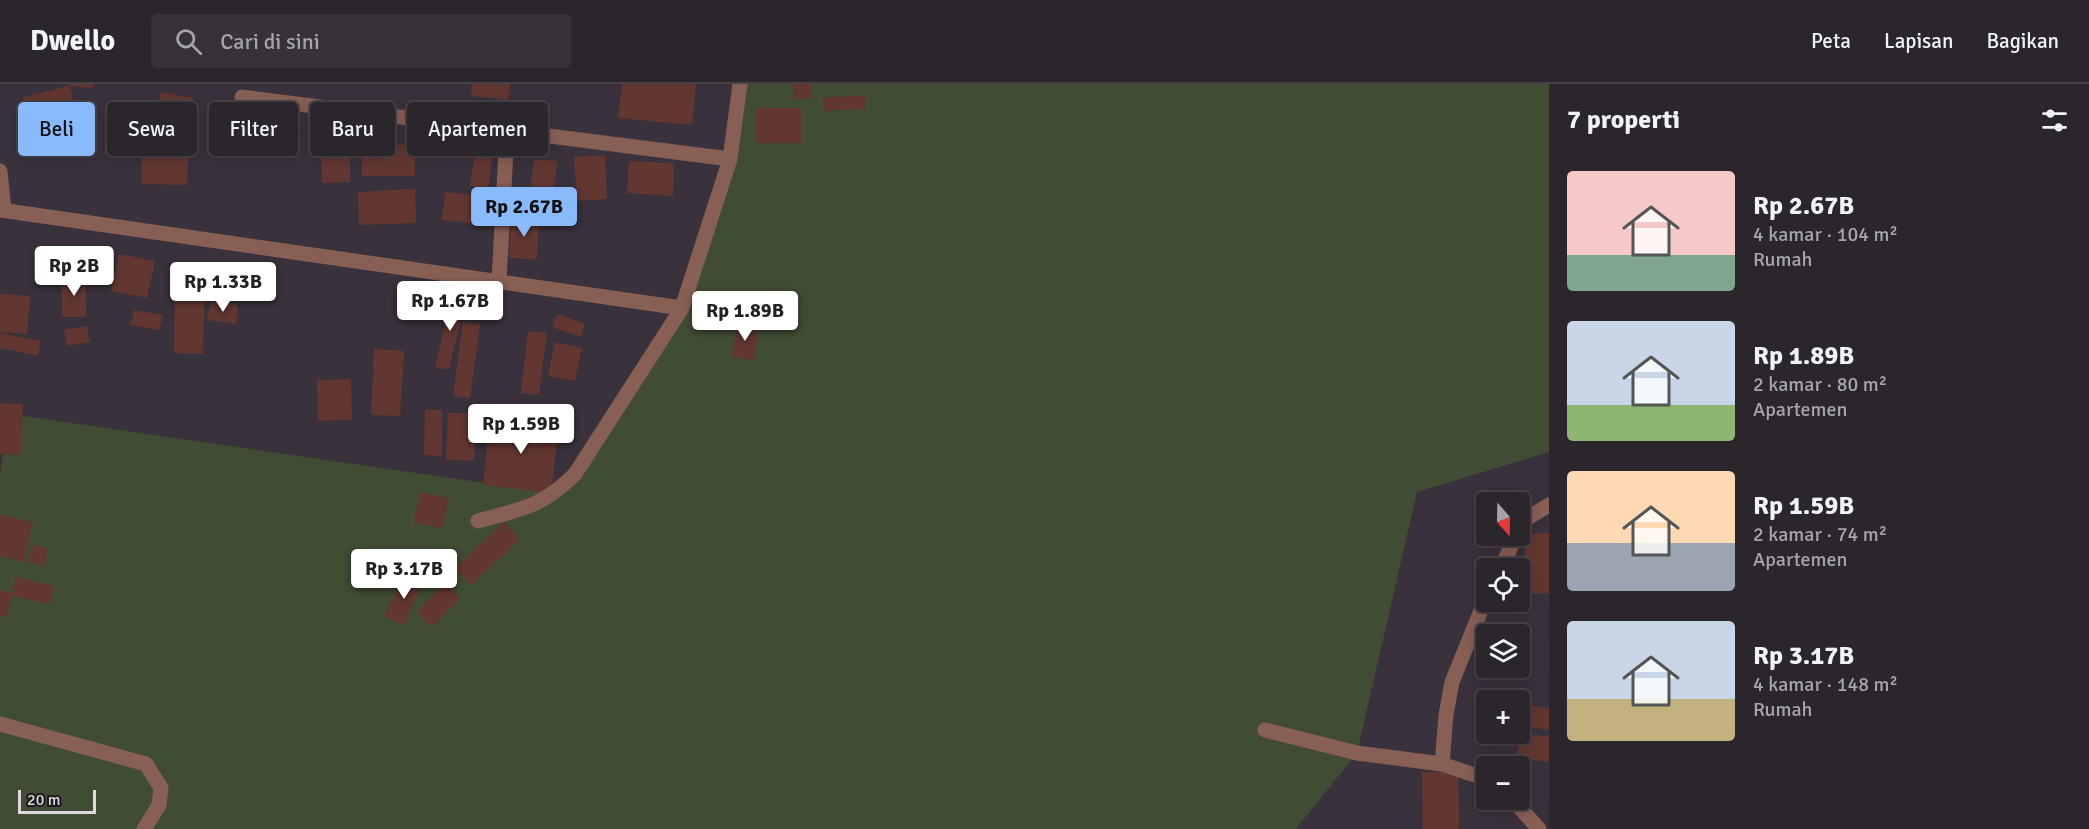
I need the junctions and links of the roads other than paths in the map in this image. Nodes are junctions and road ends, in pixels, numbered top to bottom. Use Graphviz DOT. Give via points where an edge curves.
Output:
graph roads {
  1 [pos="740,84"];
  2 [pos="242,98"];
  3 [pos="407,119"];
  4 [pos="548,136"];
  5 [pos="506,156"];
  6 [pos="730,159"];
  7 [pos="0,171"];
  8 [pos="2,210"];
  9 [pos="499,282"];
  10 [pos="682,308"];
  11 [pos="1549,505"];
  12 [pos="1530,516"];
  13 [pos="478,521"];
  14 [pos="1480,612"];
  15 [pos="0,724"];
  16 [pos="1265,730"];
  17 [pos="1442,764"];
  18 [pos="1476,776"];
  19 [pos="1522,810"];
  20 [pos="144,829"];
  21 [pos="1539,829"];
  1 -- 6 [label="street"];
  2 -- 3 [label="street"];
  4 -- 6 [label="street"];
  5 -- 9 [label="street"];
  6 -- 10 [label="street"];
  7 -- 8 [label="street"];
  8 -- 9 [label="street"];
  9 -- 10 [label="street"];
  10 -- 13 [label="street" via="575,474 556,493 533,506"];
  11 -- 12 [label="street"];
  14 -- 17 [label="street" via="1452,682"];
  15 -- 20 [label="street" via="146,764 161,788 159,805"];
  16 -- 17 [label="street" via="1357,753"];
  17 -- 18 [label="street"];
  19 -- 21 [label="street"];
}
